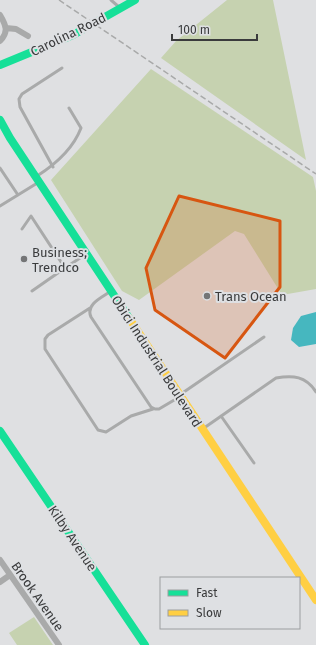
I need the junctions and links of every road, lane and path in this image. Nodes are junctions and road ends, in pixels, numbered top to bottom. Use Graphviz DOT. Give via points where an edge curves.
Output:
graph roads {
  1 [pos="111,0"];
  2 [pos="130,1"];
  3 [pos="120,8"];
  4 [pos="0,15"];
  5 [pos="6,28"];
  6 [pos="28,36"];
  7 [pos="0,41"];
  8 [pos="0,65"];
  9 [pos="62,68"];
  10 [pos="69,108"];
  11 [pos="0,120"];
  12 [pos="53,166"];
  13 [pos="0,168"];
  14 [pos="37,179"];
  15 [pos="18,195"];
  16 [pos="0,206"];
  17 [pos="22,229"];
  18 [pos="86,254"];
  19 [pos="66,268"];
  20 [pos="32,291"];
  21 [pos="111,291"];
  22 [pos="90,308"];
  23 [pos="264,337"];
  24 [pos="316,392"];
  25 [pos="180,395"];
  26 [pos="154,408"];
  27 [pos="221,416"];
  28 [pos="202,429"];
  29 [pos="0,431"];
  30 [pos="254,463"];
  31 [pos="0,560"];
  32 [pos="10,575"];
  33 [pos="0,582"];
  34 [pos="316,599"];
  35 [pos="59,645"];
  36 [pos="145,645"];
  1 -- 3 [label="lane"];
  2 -- 3 [label="street, Carolina Road"];
  3 -- 8 [label="street, Carolina Road" via="73,36"];
  4 -- 5 [label="street"];
  5 -- 6 [label="street" via="16,29"];
  5 -- 7 [label="street" via="5,35"];
  9 -- 12 [label="lane" via="22,94 19,99 20,107"];
  10 -- 12 [label="lane" via="81,128 77,139"];
  11 -- 14 [label="street, Obici Industrial Boulevard"];
  12 -- 14 [label="lane"];
  13 -- 15 [label="lane"];
  14 -- 15 [label="lane"];
  14 -- 18 [label="street, Obici Industrial Boulevard"];
  15 -- 16 [label="lane"];
  17 -- 19 [label="lane" via="31,216"];
  18 -- 19 [label="lane"];
  18 -- 21 [label="street, Obici Industrial Boulevard"];
  19 -- 20 [label="lane"];
  21 -- 22 [label="lane"];
  21 -- 25 [label="street, Obici Industrial Boulevard"];
  22 -- 26 [label="lane" via="91,317"];
  22 -- 26 [label="lane" via="48,335 44,344 45,349 98,430 106,432 131,416"];
  23 -- 25 [label="lane"];
  24 -- 27 [label="lane" via="303,378 276,378"];
  25 -- 26 [label="lane" via="159,408"];
  25 -- 28 [label="street, Obici Industrial Boulevard"];
  27 -- 28 [label="lane"];
  27 -- 30 [label="lane"];
  28 -- 34 [label="street, Obici Industrial Boulevard"];
  29 -- 36 [label="street, Kilby Avenue"];
  31 -- 32 [label="street, Brook Avenue"];
  32 -- 33 [label="street"];
  32 -- 35 [label="street, Brook Avenue"];
}
